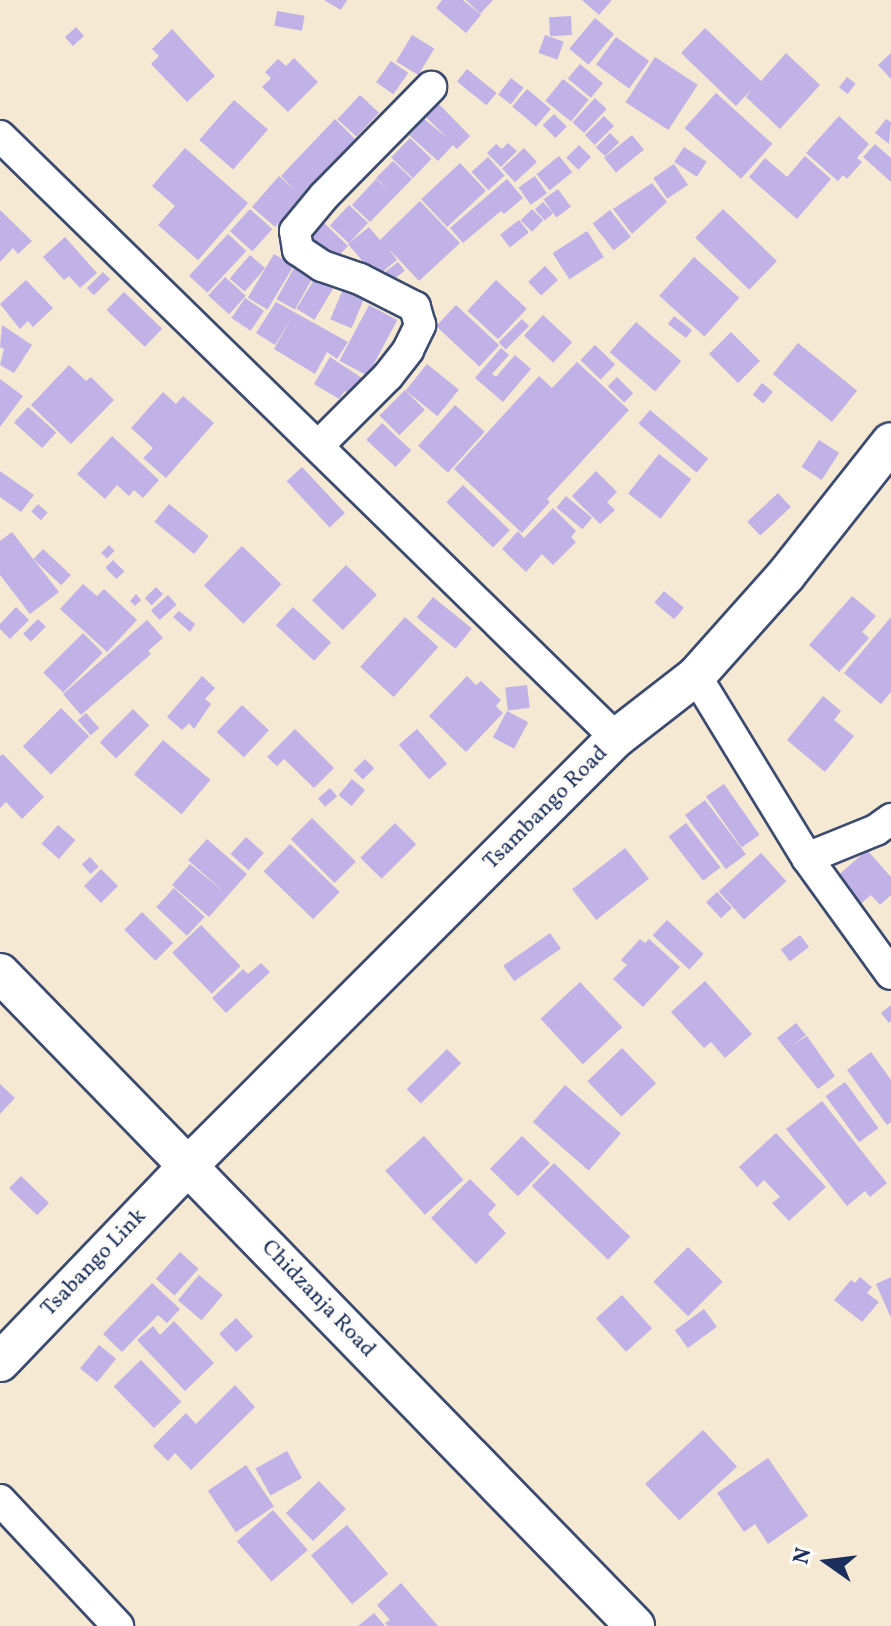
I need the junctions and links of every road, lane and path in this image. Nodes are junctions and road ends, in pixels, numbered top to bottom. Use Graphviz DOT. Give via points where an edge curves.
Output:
graph roads {
  1 [pos="431,87"];
  2 [pos="0,136"];
  3 [pos="891,442"];
  4 [pos="318,446"];
  5 [pos="696,676"];
  6 [pos="616,738"];
  7 [pos="891,819"];
  8 [pos="807,858"];
  9 [pos="0,973"];
  10 [pos="891,974"];
  11 [pos="189,1165"];
  12 [pos="0,1362"];
  13 [pos="0,1500"];
  14 [pos="118,1626"];
  15 [pos="635,1626"];
  1 -- 4 [label="street" via="295,231 298,250 415,307 420,325 388,376"];
  2 -- 4 [label="street"];
  3 -- 5 [label="street, Tsambango Road" via="786,575"];
  4 -- 6 [label="street"];
  5 -- 6 [label="street, Tsambango Road"];
  5 -- 8 [label="street"];
  6 -- 11 [label="street, Tsambango Road"];
  7 -- 8 [label="street"];
  8 -- 10 [label="street"];
  9 -- 11 [label="street, Chidzanja Road"];
  11 -- 12 [label="street, Tsabango Link"];
  11 -- 15 [label="street, Chidzanja Road"];
  13 -- 14 [label="street"];
}
